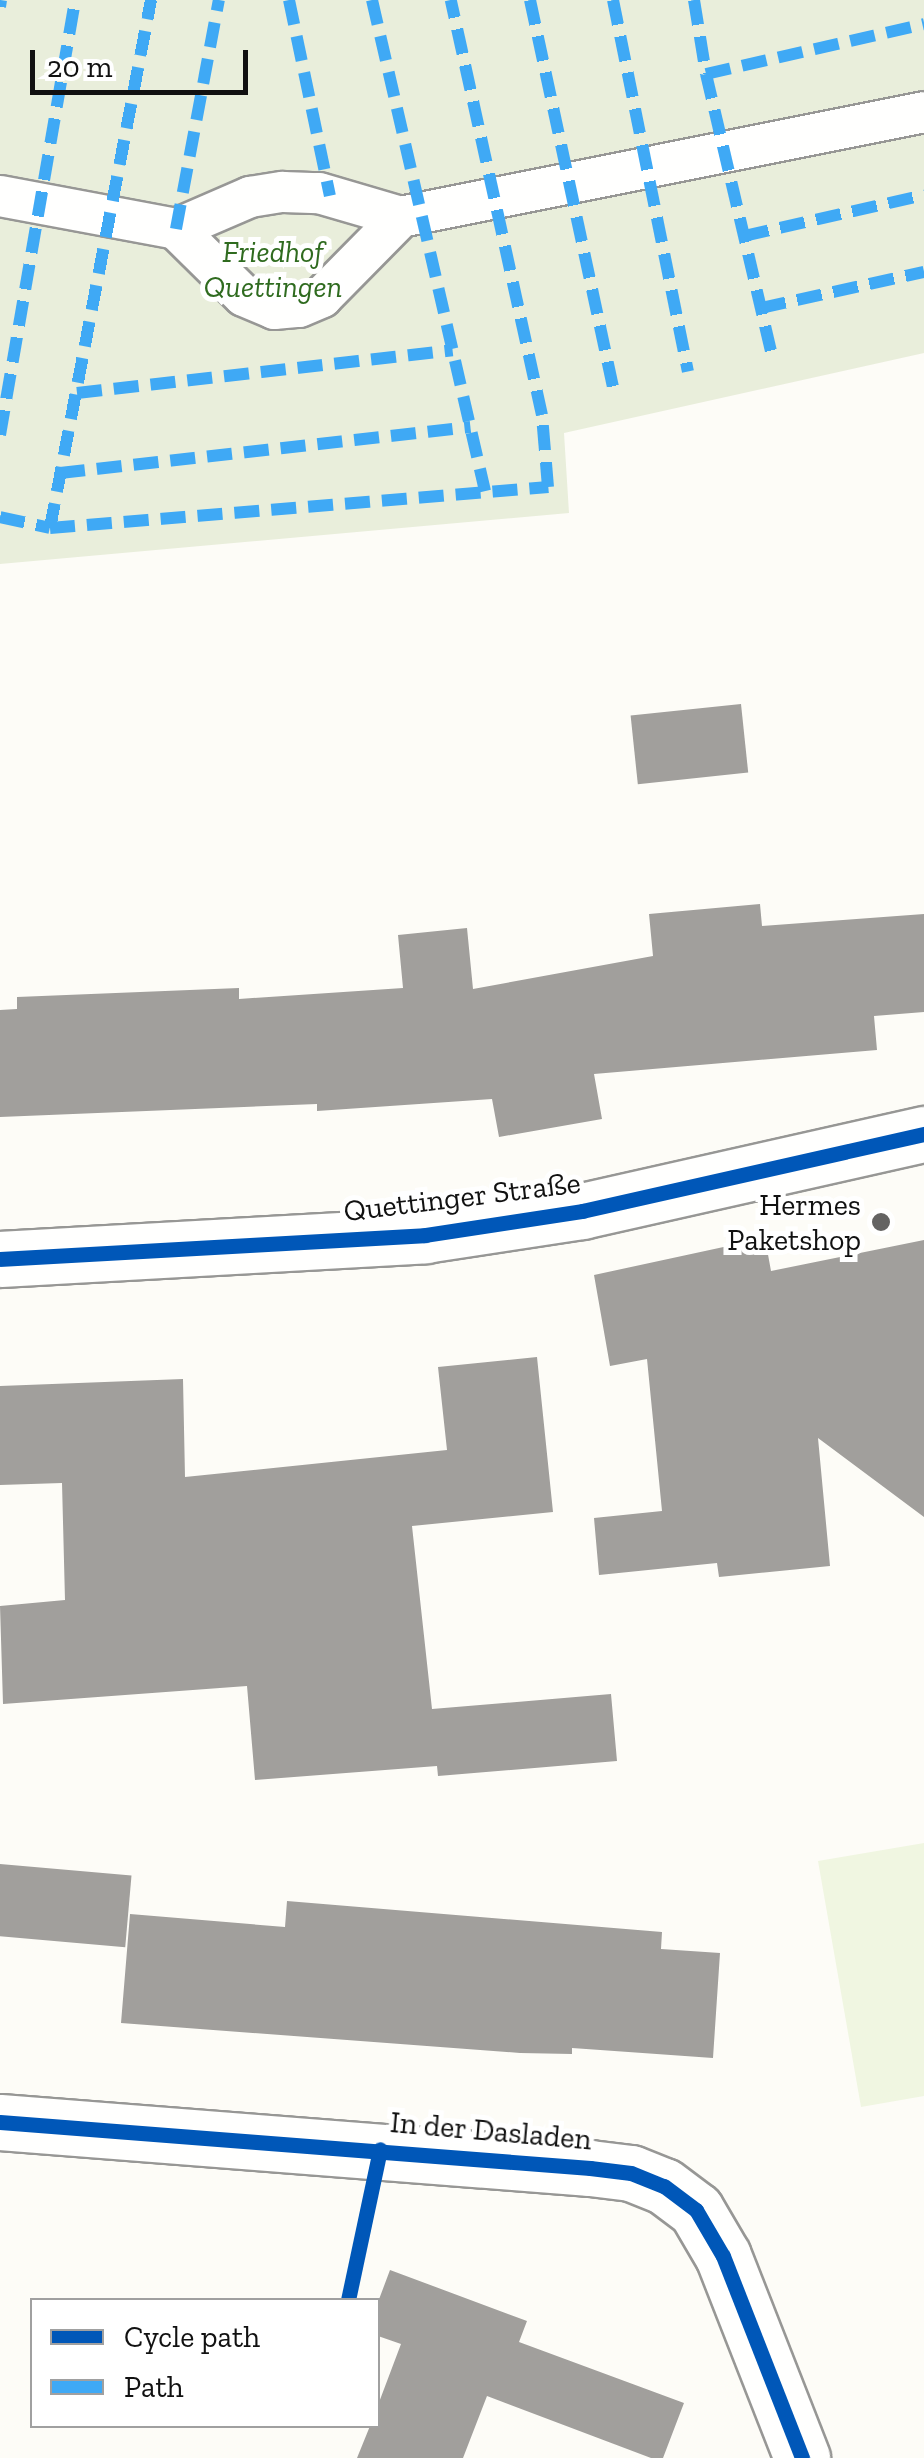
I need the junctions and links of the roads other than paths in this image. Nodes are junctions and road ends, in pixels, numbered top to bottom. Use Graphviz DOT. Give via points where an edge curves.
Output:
graph roads {
  1 [pos="924,112"];
  2 [pos="0,196"];
  3 [pos="401,217"];
  4 [pos="176,228"];
  5 [pos="924,1134"];
  6 [pos="0,1259"];
  7 [pos="0,2122"];
  8 [pos="802,2458"];
  1 -- 3 [label="lane"];
  2 -- 4 [label="lane"];
  3 -- 4 [label="lane" via="319,194 283,192 232,203"];
  3 -- 4 [label="lane" via="322,297 274,309 244,296"];
  5 -- 6 [label="street, Quettinger Straße" via="582,1211 425,1235"];
  7 -- 8 [label="street, In der Dasladen" via="590,2168 664,2186 696,2210 723,2256"];
}
